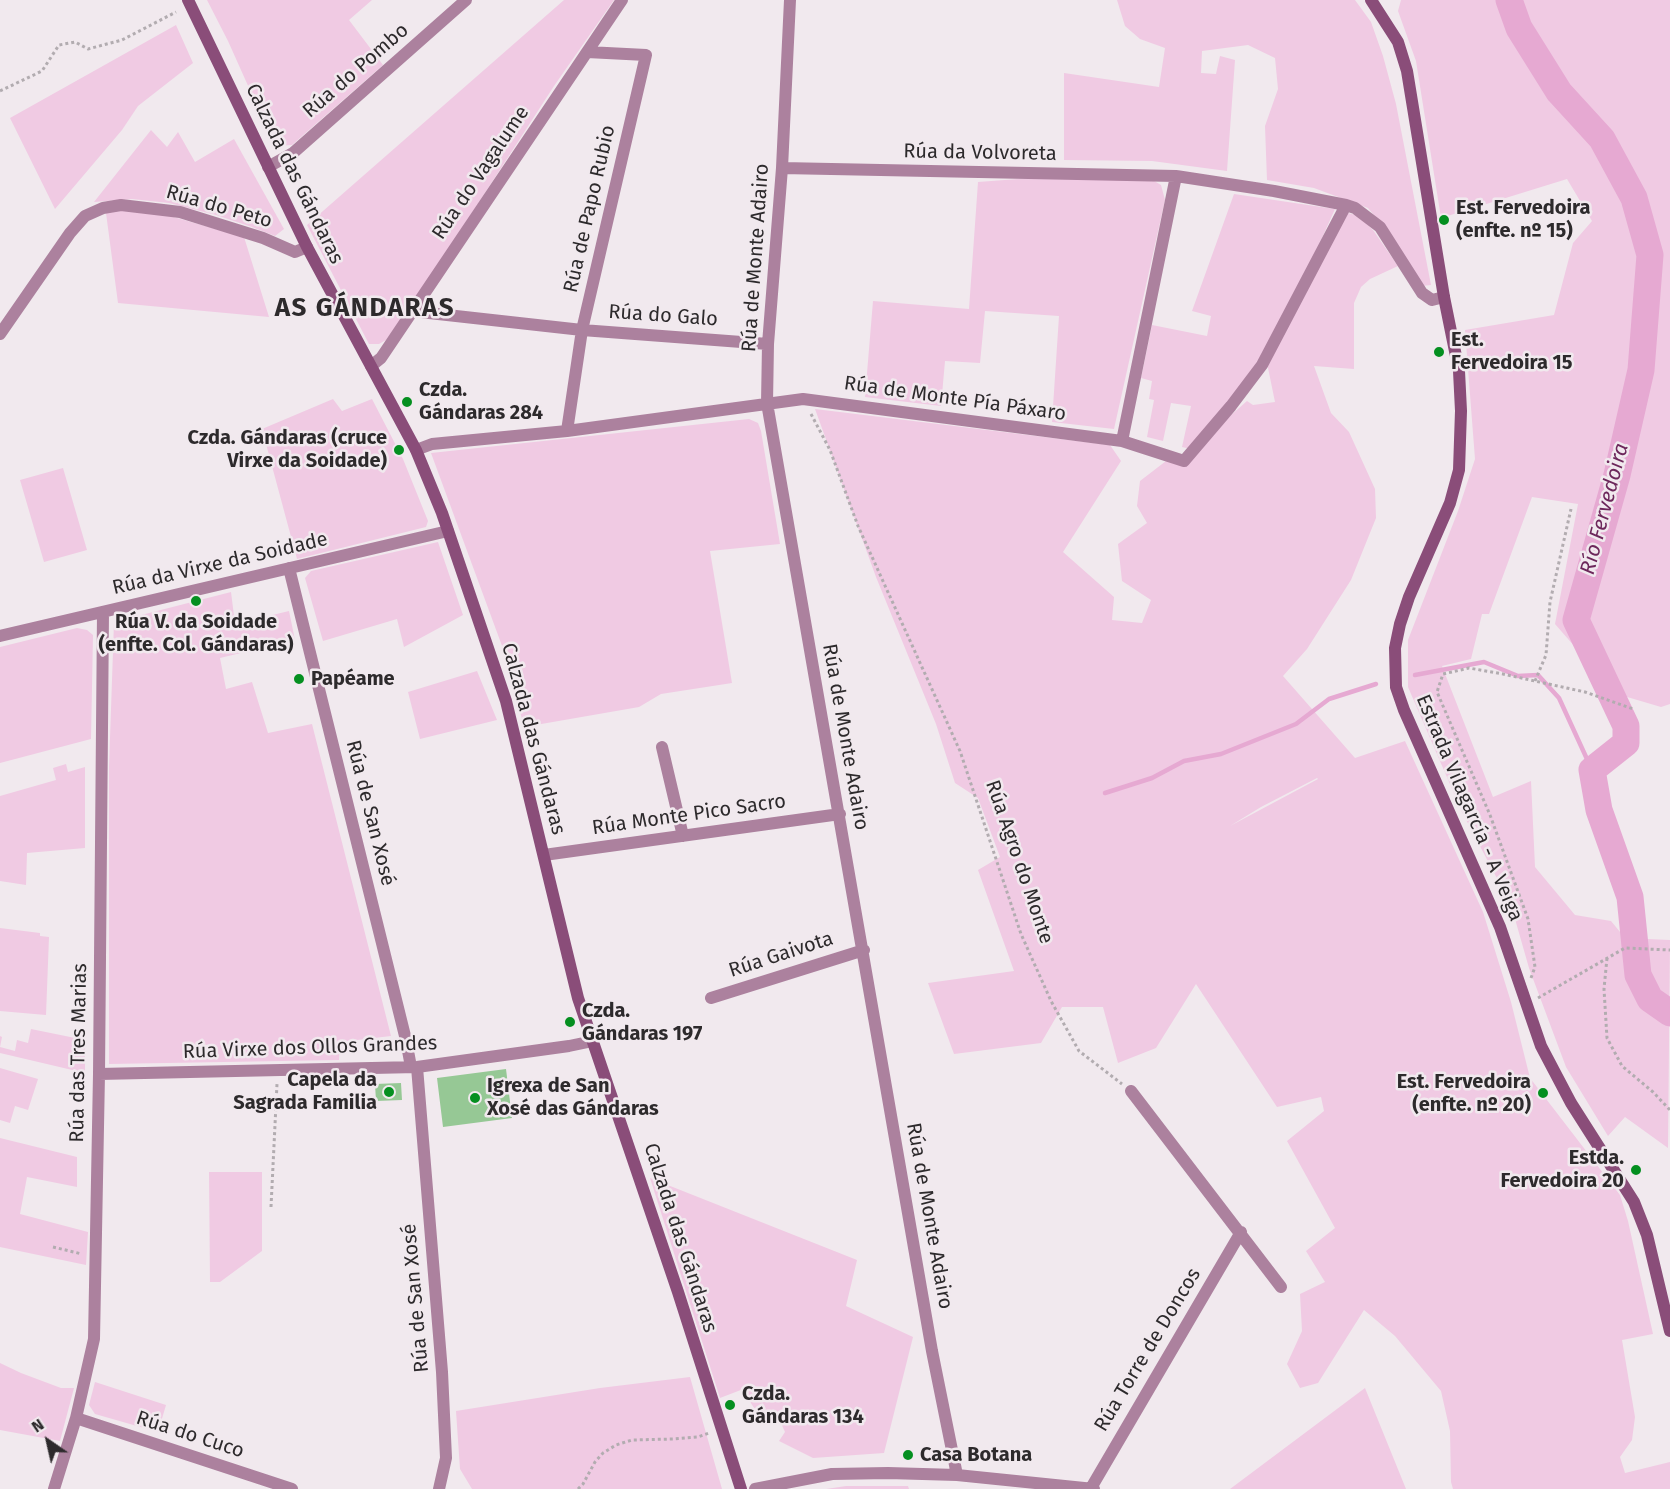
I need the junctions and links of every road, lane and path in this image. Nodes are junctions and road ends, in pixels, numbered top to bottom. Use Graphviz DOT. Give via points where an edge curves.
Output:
graph roads {
  1 [pos="188,0"];
  2 [pos="466,0"];
  3 [pos="622,0"];
  4 [pos="790,0"];
  5 [pos="1371,0"];
  6 [pos="176,12"];
  7 [pos="587,52"];
  8 [pos="0,91"];
  9 [pos="268,167"];
  10 [pos="782,168"];
  11 [pos="1176,176"];
  12 [pos="1346,205"];
  13 [pos="307,247"];
  14 [pos="1444,297"];
  15 [pos="411,311"];
  16 [pos="582,330"];
  17 [pos="0,334"];
  18 [pos="768,344"];
  19 [pos="371,366"];
  20 [pos="803,399"];
  21 [pos="767,403"];
  22 [pos="567,431"];
  23 [pos="1122,441"];
  24 [pos="416,450"];
  25 [pos="1571,509"];
  26 [pos="448,531"];
  27 [pos="289,568"];
  28 [pos="103,612"];
  29 [pos="0,636"];
  30 [pos="1535,681"];
  31 [pos="1633,709"];
  32 [pos="663,747"];
  33 [pos="840,814"];
  34 [pos="682,836"];
  35 [pos="544,855"];
  36 [pos="864,950"];
  37 [pos="1670,950"];
  38 [pos="1607,958"];
  39 [pos="1519,982"];
  40 [pos="711,998"];
  41 [pos="1526,1005"];
  42 [pos="593,1041"];
  43 [pos="414,1067"];
  44 [pos="277,1070"];
  45 [pos="99,1074"];
  46 [pos="1131,1091"];
  47 [pos="1670,1110"];
  48 [pos="271,1207"];
  49 [pos="1240,1232"];
  50 [pos="53,1247"];
  51 [pos="96,1257"];
  52 [pos="1281,1287"];
  53 [pos="1670,1331"];
  54 [pos="76,1418"];
  55 [pos="709,1433"];
  56 [pos="957,1475"];
  57 [pos="1092,1488"];
  58 [pos="54,1489"];
  59 [pos="292,1489"];
  60 [pos="439,1489"];
  61 [pos="578,1489"];
  62 [pos="741,1489"];
  63 [pos="755,1489"];
  1 -- 9 [label="main road, Calzada das Gándaras"];
  2 -- 9 [label="street, Rúa do Pombo" via="293,153"];
  3 -- 7 [label="street, Rúa do Vagalume"];
  4 -- 10 [label="street, Rúa de Monte Adairo"];
  5 -- 14 [label="main road, Estrada Vilagarcía - A Veiga" via="1398,42 1407,71"];
  6 -- 8 [label="path" via="122,40 88,49 75,42 59,45 42,71"];
  7 -- 15 [label="street, Rúa do Vagalume"];
  7 -- 16 [label="street, Rúa de Papo Rubio" via="646,55"];
  9 -- 13 [label="main road, Calzada das Gándaras"];
  10 -- 11 [label="street, Rúa da Volvoreta"];
  10 -- 18 [label="street, Rúa de Monte Adairo"];
  11 -- 12 [label="street, Rúa da Volvoreta"];
  11 -- 23 [label="street"];
  12 -- 14 [label="street, Rúa da Volvoreta" via="1380,227 1422,293 1432,300"];
  12 -- 23 [label="street, Rúa de Monte Pía Páxaro" via="1262,365 1184,461"];
  13 -- 17 [label="street, Rúa do Peto" via="295,252 180,212 134,205 103,208 85,216 70,233"];
  13 -- 19 [label="main road, Calzada das Gándaras"];
  14 -- 39 [label="main road, Estrada Vilagarcía - A Veiga" via="1459,371 1459,470 1450,503 1401,624 1395,648 1396,687 1500,927"];
  15 -- 16 [label="street, Rúa do Galo"];
  15 -- 19 [label="street, Rúa do Vagalume" via="381,358"];
  16 -- 18 [label="street, Rúa do Galo"];
  16 -- 22 [label="street, Rúa de Papo Rubio"];
  18 -- 21 [label="street, Rúa de Monte Adairo"];
  19 -- 24 [label="main road, Calzada das Gándaras"];
  20 -- 21 [label="street, Rúa de Monte Pía Páxaro"];
  20 -- 23 [label="street, Rúa de Monte Pía Páxaro"];
  20 -- 46 [label="path, Rúa Agro do Monte" via="830,450 858,526 960,751 1021,934 1051,1001 1079,1051"];
  21 -- 22 [label="street, Rúa de Monte Pía Páxaro"];
  21 -- 33 [label="street, Rúa de Monte Adairo"];
  22 -- 24 [label="street, Rúa de Monte Pía Páxaro" via="432,444"];
  24 -- 26 [label="main road, Calzada das Gándaras"];
  25 -- 30 [label="path" via="1550,602 1546,655"];
  26 -- 27 [label="street, Rúa da Virxe da Soidade"];
  26 -- 35 [label="main road, Calzada das Gándaras" via="506,701"];
  27 -- 28 [label="street, Rúa da Virxe da Soidade"];
  27 -- 43 [label="street, Rúa de San Xosé"];
  28 -- 29 [label="street, Rúa da Virxe da Soidade"];
  28 -- 45 [label="street, Rúa das Tres Marias"];
  30 -- 31 [label="path" via="1585,692"];
  30 -- 39 [label="path" via="1469,668 1443,674 1437,692 1490,815 1527,920 1535,967 1532,978"];
  32 -- 34 [label="street"];
  33 -- 34 [label="street, Rúa Monte Pico Sacro"];
  33 -- 36 [label="street, Rúa de Monte Adairo"];
  34 -- 35 [label="street, Rúa Monte Pico Sacro"];
  35 -- 42 [label="main road, Calzada das Gándaras" via="578,998"];
  36 -- 40 [label="street, Rúa Gaivota"];
  36 -- 56 [label="street, Rúa de Monte Adairo"];
  37 -- 38 [label="path" via="1625,948"];
  38 -- 41 [label="path"];
  38 -- 47 [label="path" via="1607,1038 1622,1066"];
  39 -- 41 [label="main road, Estrada Vilagarcía - A Veiga"];
  41 -- 53 [label="main road, Estrada Vilagarcía - A Veiga" via="1553,1073 1634,1202 1650,1246"];
  42 -- 43 [label="street, Rúa Virxe dos Ollos Grandes"];
  42 -- 62 [label="main road, Calzada das Gándaras"];
  43 -- 44 [label="street, Rúa Virxe dos Ollos Grandes"];
  43 -- 60 [label="street, Rúa de San Xosé" via="442,1372 446,1458"];
  44 -- 45 [label="street, Rúa Virxe dos Ollos Grandes"];
  44 -- 48 [label="path"];
  45 -- 51 [label="street, Rúa das Tres Marias"];
  46 -- 49 [label="street"];
  49 -- 52 [label="street"];
  49 -- 57 [label="street, Rúa Torre de Doncos"];
  50 -- 51 [label="path"];
  51 -- 54 [label="street, Rúa das Tres Marias" via="94,1340"];
  54 -- 58 [label="street, Rúa das Tres Marias"];
  54 -- 59 [label="street, Rúa do Cuco"];
  55 -- 61 [label="path" via="616,1445 595,1461"];
  56 -- 57 [label="street"];
  56 -- 63 [label="street" via="832,1474"];
}
